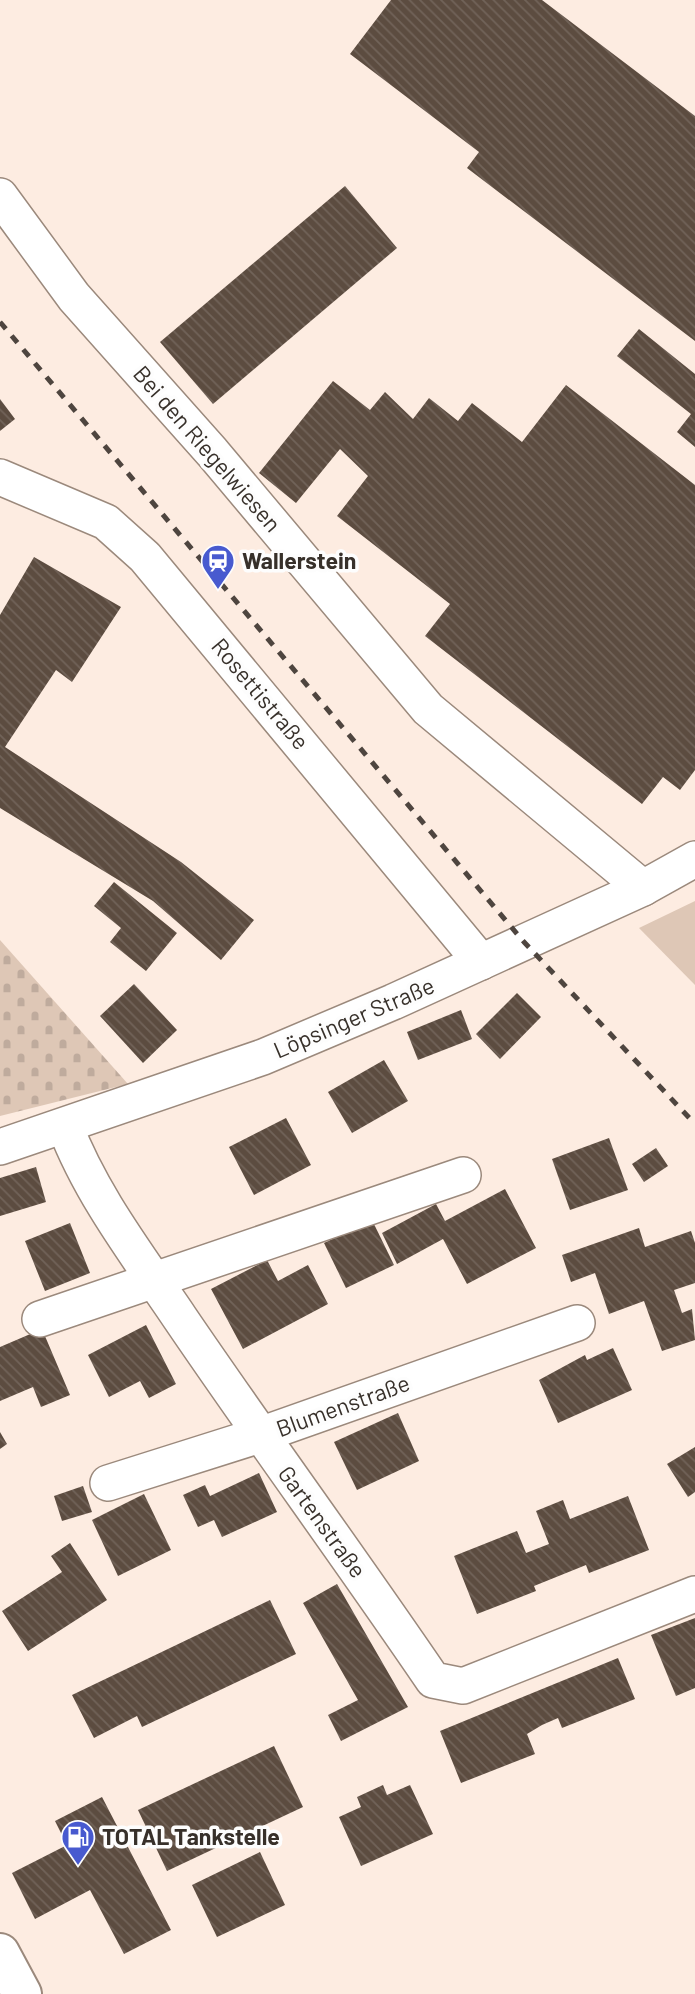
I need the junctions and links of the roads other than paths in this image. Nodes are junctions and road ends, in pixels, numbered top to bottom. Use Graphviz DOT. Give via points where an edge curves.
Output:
graph roads {
  1 [pos="0,196"];
  2 [pos="0,477"];
  3 [pos="695,859"];
  4 [pos="643,888"];
  5 [pos="481,962"];
  6 [pos="65,1126"];
  7 [pos="0,1147"];
  8 [pos="463,1175"];
  9 [pos="155,1280"];
  10 [pos="40,1319"];
  11 [pos="577,1323"];
  12 [pos="260,1435"];
  13 [pos="108,1483"];
  14 [pos="695,1594"];
  15 [pos="0,1953"];
  16 [pos="22,1994"];
  1 -- 4 [label="street, Bei den Riegelwiesen" via="75,297 428,709"];
  2 -- 5 [label="street, Rosettistraße" via="106,522 145,557"];
  3 -- 4 [label="street, Löpsinger Straße"];
  4 -- 5 [label="street, Löpsinger Straße"];
  5 -- 6 [label="street, Löpsinger Straße" via="263,1057"];
  6 -- 7 [label="street, Löpsinger Straße"];
  6 -- 9 [label="street, Gartenstraße" via="77,1158"];
  8 -- 9 [label="street"];
  9 -- 10 [label="street"];
  9 -- 12 [label="street, Gartenstraße"];
  11 -- 12 [label="street, Blumenstraße"];
  12 -- 13 [label="street, Blumenstraße"];
  12 -- 14 [label="street, Gartenstraße" via="433,1680 463,1686"];
  15 -- 16 [label="street"];
}
